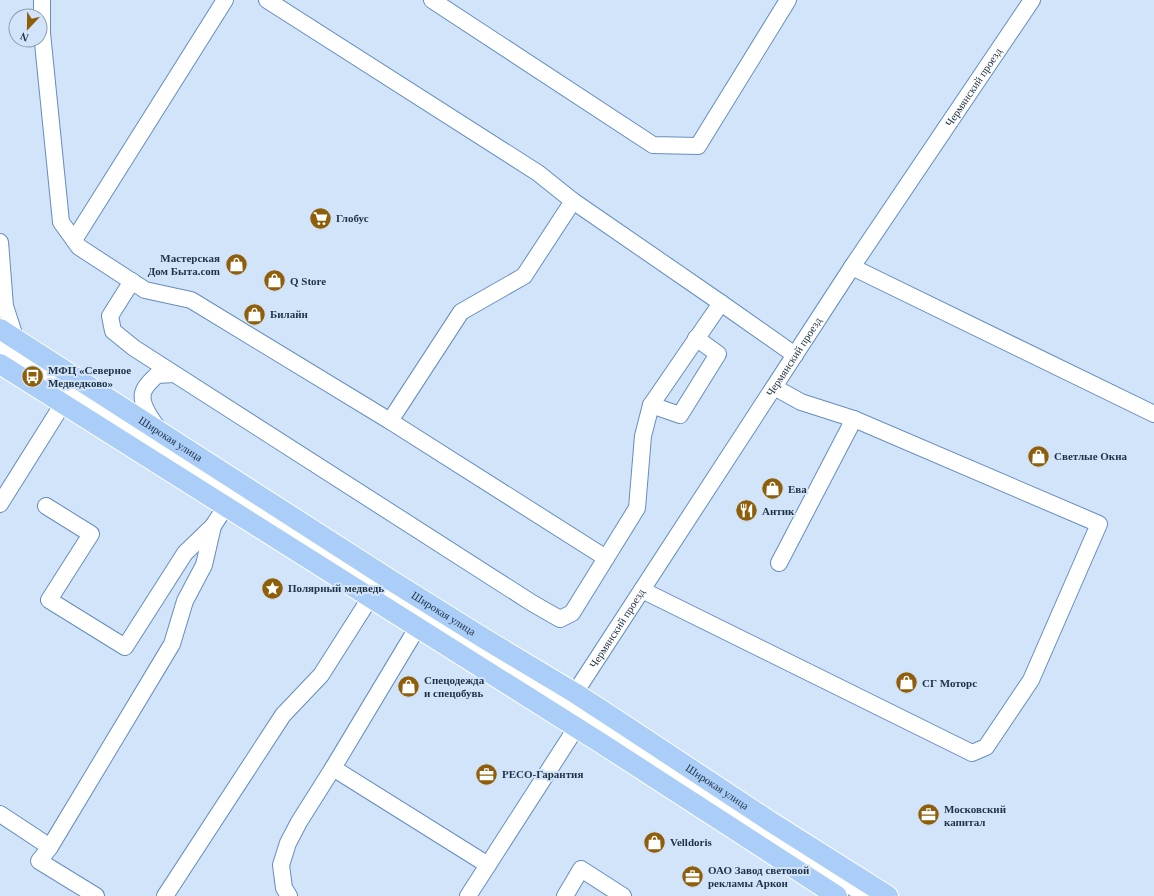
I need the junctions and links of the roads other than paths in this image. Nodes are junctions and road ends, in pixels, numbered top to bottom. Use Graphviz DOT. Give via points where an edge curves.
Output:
graph roads {
  1 [pos="42,0"];
  2 [pos="225,0"];
  3 [pos="267,0"];
  4 [pos="432,0"];
  5 [pos="788,0"];
  6 [pos="1032,0"];
  7 [pos="573,201"];
  8 [pos="74,240"];
  9 [pos="0,242"];
  10 [pos="852,267"];
  11 [pos="1,271"];
  12 [pos="132,281"];
  13 [pos="721,303"];
  14 [pos="0,329"];
  15 [pos="696,338"];
  16 [pos="8,344"];
  17 [pos="795,355"];
  18 [pos="0,364"];
  19 [pos="174,374"];
  20 [pos="774,387"];
  21 [pos="70,391"];
  22 [pos="651,405"];
  23 [pos="1154,414"];
  24 [pos="854,419"];
  25 [pos="390,421"];
  26 [pos="161,432"];
  27 [pos="0,504"];
  28 [pos="46,506"];
  29 [pos="226,506"];
  30 [pos="214,526"];
  31 [pos="606,558"];
  32 [pos="779,564"];
  33 [pos="642,590"];
  34 [pos="370,598"];
  35 [pos="417,628"];
  36 [pos="569,711"];
  37 [pos="646,740"];
  38 [pos="628,745"];
  39 [pos="636,766"];
  40 [pos="332,768"];
  41 [pos="0,814"];
  42 [pos="50,846"];
  43 [pos="488,865"];
  44 [pos="96,896"];
  45 [pos="166,896"];
  46 [pos="289,896"];
  47 [pos="468,896"];
  48 [pos="565,896"];
  49 [pos="623,896"];
  50 [pos="837,896"];
  51 [pos="866,896"];
  52 [pos="888,896"];
  1 -- 8 [label="street" via="42,33 61,222"];
  2 -- 8 [label="street"];
  3 -- 7 [label="street" via="538,174"];
  4 -- 5 [label="street" via="653,145 698,146"];
  6 -- 10 [label="street, Чермянский проезд"];
  7 -- 13 [label="street"];
  7 -- 25 [label="street" via="524,276 461,312"];
  8 -- 12 [label="street" via="79,246"];
  9 -- 11 [label="street"];
  10 -- 17 [label="street, Чермянский проезд"];
  10 -- 23 [label="street"];
  11 -- 16 [label="street"];
  12 -- 19 [label="street" via="110,316 113,331"];
  12 -- 25 [label="street" via="145,290 191,300"];
  13 -- 15 [label="street"];
  13 -- 17 [label="street"];
  14 -- 16 [label="main road, Широкая улица"];
  15 -- 22 [label="street"];
  15 -- 22 [label="street" via="718,354 680,415"];
  16 -- 21 [label="main road, Широкая улица"];
  17 -- 20 [label="street, Чермянский проезд"];
  18 -- 21 [label="main road, Широкая улица"];
  19 -- 26 [label="street" via="157,375 143,393 145,406"];
  19 -- 31 [label="street" via="560,619 572,613"];
  20 -- 24 [label="street" via="801,402"];
  20 -- 33 [label="street, Чермянский проезд"];
  21 -- 26 [label="main road, Широкая улица"];
  21 -- 27 [label="street"];
  21 -- 29 [label="main road, Широкая улица"];
  21 -- 36 [label="street, Широкая улица"];
  22 -- 31 [label="street" via="643,436 637,508"];
  24 -- 32 [label="street"];
  24 -- 33 [label="street" via="1099,524 1032,680 986,747 972,753"];
  25 -- 31 [label="street"];
  26 -- 36 [label="main road, Широкая улица" via="485,639"];
  28 -- 30 [label="street" via="91,534 49,600 125,647 185,553"];
  29 -- 30 [label="street"];
  29 -- 34 [label="main road, Широкая улица"];
  30 -- 42 [label="street" via="204,565 185,601 172,644"];
  33 -- 36 [label="street, Чермянский проезд"];
  34 -- 35 [label="main road, Широкая улица"];
  34 -- 45 [label="street" via="321,675 282,715"];
  35 -- 36 [label="main road, Широкая улица"];
  35 -- 40 [label="street"];
  36 -- 37 [label="main road, Широкая улица"];
  36 -- 38 [label="street, Широкая улица"];
  36 -- 39 [label="main road, Широкая улица"];
  36 -- 43 [label="street, Чермянский проезд"];
  37 -- 38 [label="main road" via="636,737 629,741"];
  37 -- 52 [label="main road, Широкая улица"];
  38 -- 39 [label="main road"];
  38 -- 51 [label="street, Широкая улица"];
  39 -- 50 [label="main road, Широкая улица"];
  40 -- 43 [label="street"];
  40 -- 46 [label="street" via="288,843 282,865 284,888"];
  41 -- 42 [label="street"];
  42 -- 44 [label="street" via="39,861"];
  43 -- 47 [label="street, Чермянский проезд"];
  48 -- 49 [label="street" via="581,869"];
}
